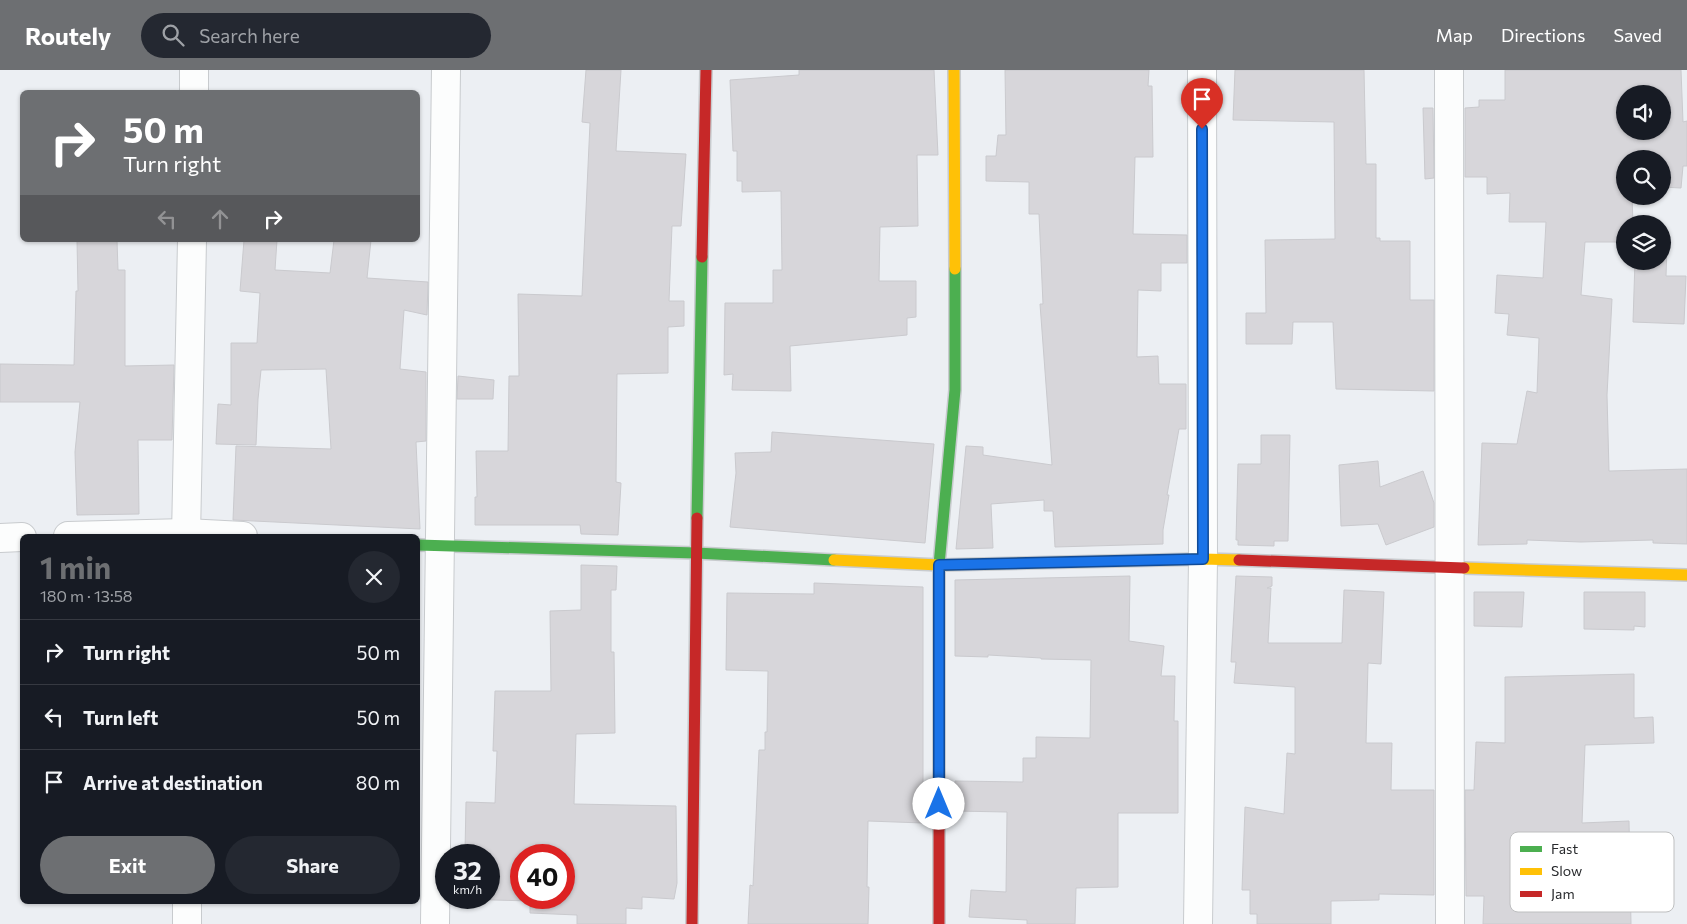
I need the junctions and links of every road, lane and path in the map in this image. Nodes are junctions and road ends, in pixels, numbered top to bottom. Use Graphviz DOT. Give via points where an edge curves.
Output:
graph roads {
  1 [pos="194,70"];
  2 [pos="446,70"];
  3 [pos="706,70"];
  4 [pos="954,70"];
  5 [pos="1202,70"];
  6 [pos="1449,70"];
  7 [pos="194,90"];
  8 [pos="192,242"];
  9 [pos="186,534"];
  10 [pos="20,537"];
  11 [pos="0,538"];
  12 [pos="429,546"];
  13 [pos="696,553"];
  14 [pos="1203,559"];
  15 [pos="939,565"];
  16 [pos="1450,567"];
  17 [pos="1687,575"];
  18 [pos="187,904"];
  19 [pos="186,924"];
  20 [pos="435,924"];
  21 [pos="692,924"];
  22 [pos="939,924"];
  23 [pos="1198,924"];
  24 [pos="1450,924"];
  1 -- 7 [label="street"];
  2 -- 12 [label="street"];
  3 -- 13 [label="street"];
  4 -- 15 [label="street" via="955,390"];
  5 -- 14 [label="street"];
  6 -- 16 [label="street"];
  8 -- 9 [label="street"];
  10 -- 11 [label="street"];
  12 -- 13 [label="street"];
  12 -- 20 [label="street"];
  13 -- 15 [label="street"];
  13 -- 21 [label="street"];
  14 -- 15 [label="street"];
  14 -- 16 [label="street"];
  14 -- 23 [label="street"];
  15 -- 22 [label="street"];
  16 -- 17 [label="street"];
  16 -- 24 [label="street"];
  18 -- 19 [label="street"];
}
